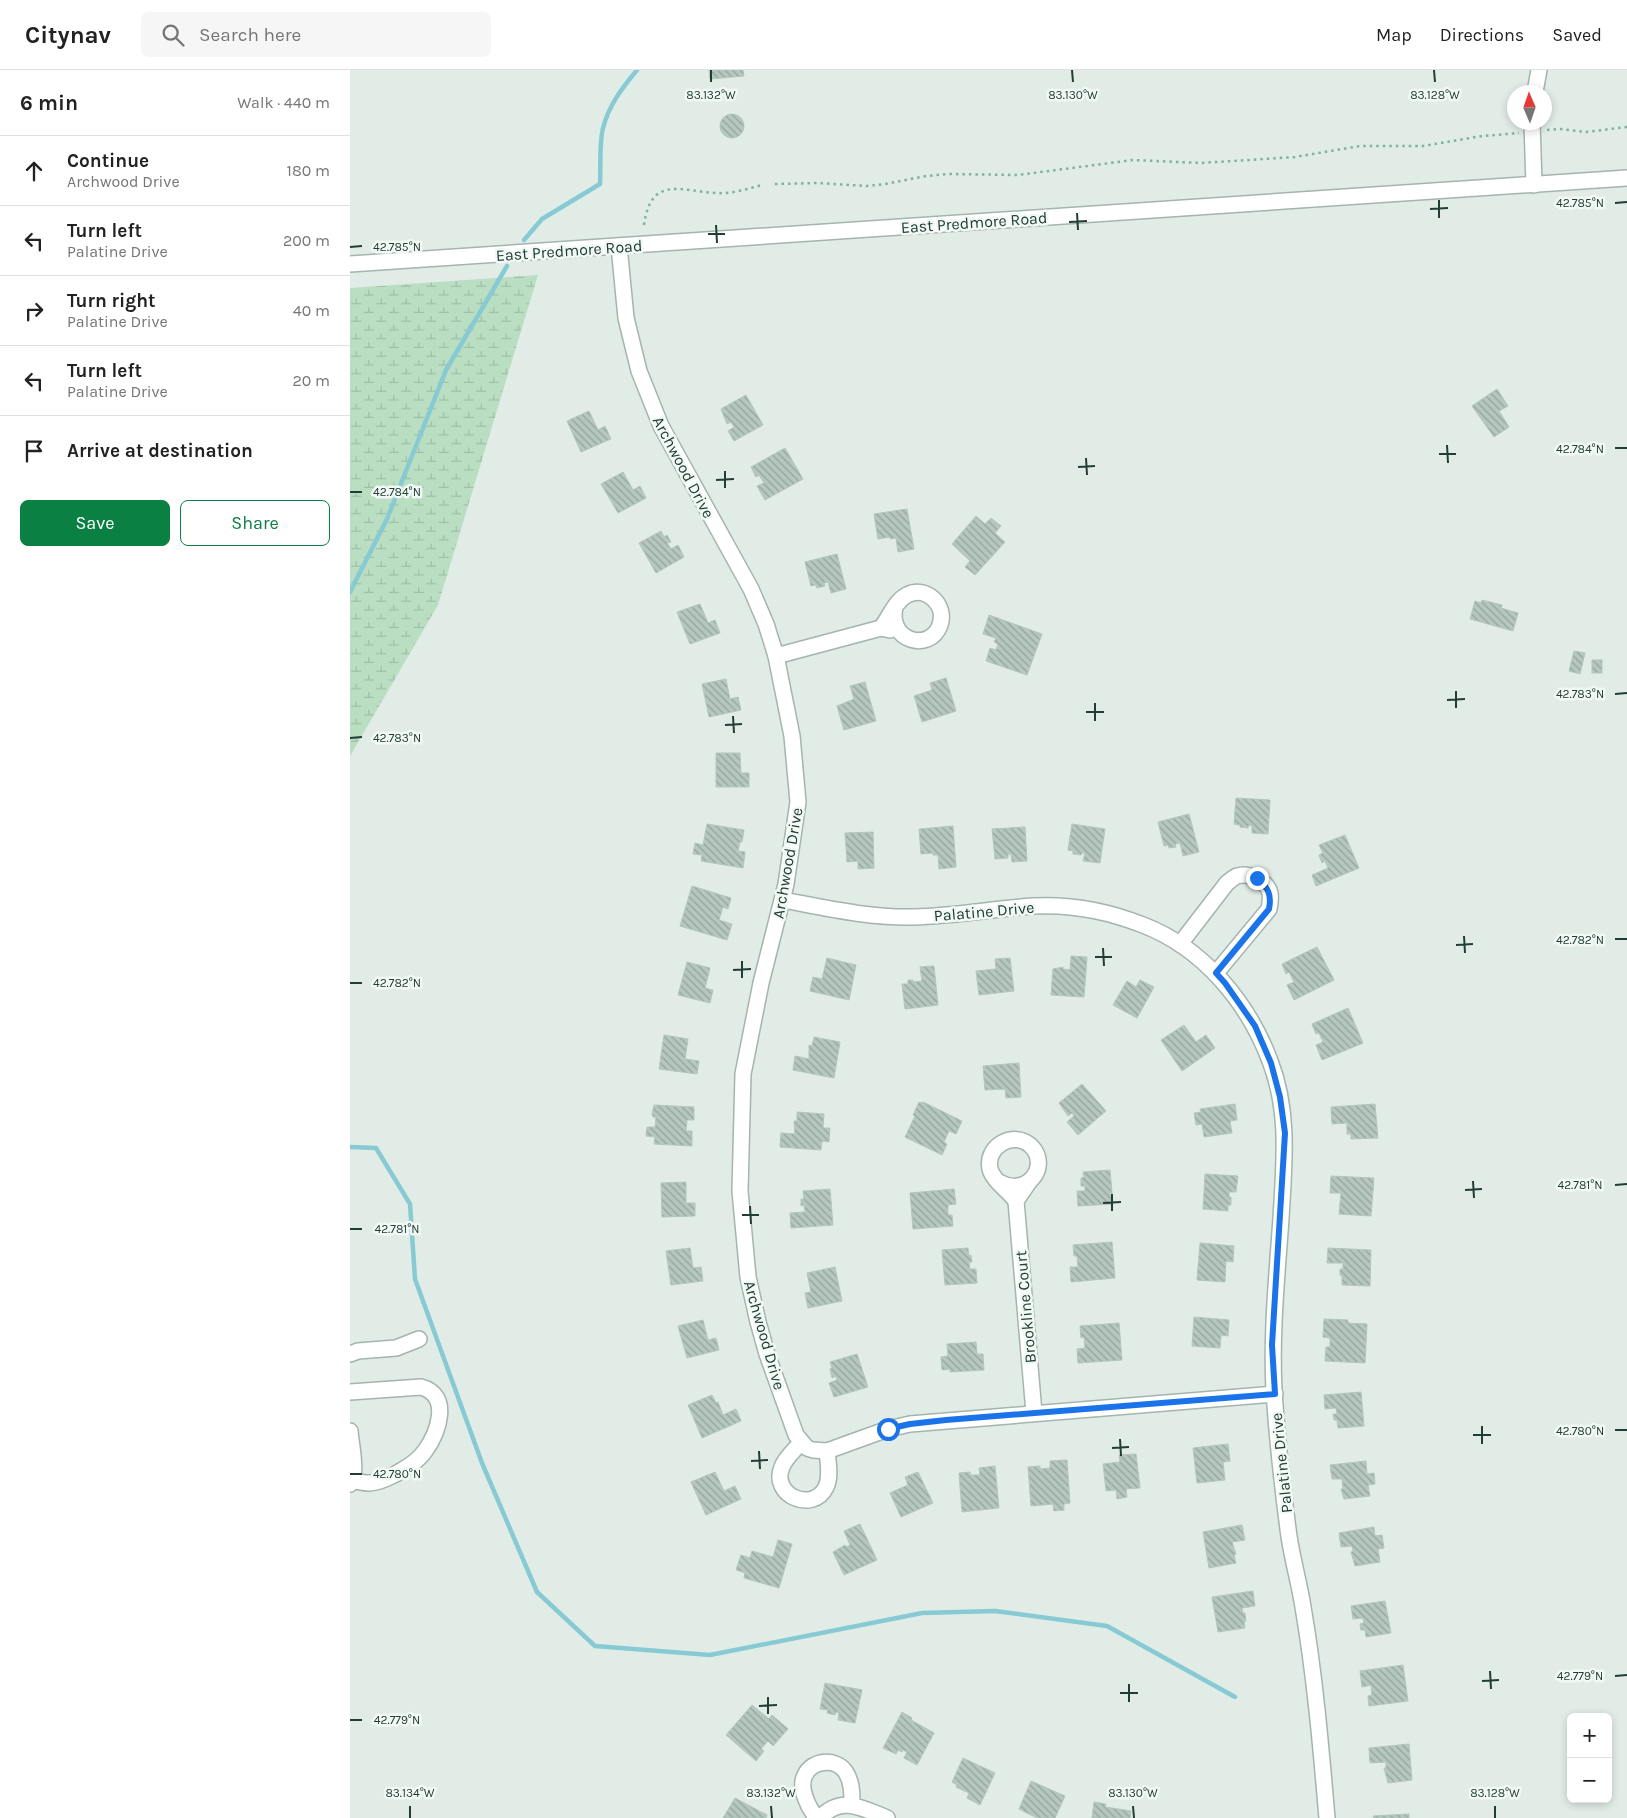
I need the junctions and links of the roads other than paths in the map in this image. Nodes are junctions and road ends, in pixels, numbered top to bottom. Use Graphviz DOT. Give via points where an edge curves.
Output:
graph roads {
  1 [pos="1539,70"];
  2 [pos="1536,85"];
  3 [pos="1531,130"];
  4 [pos="1627,178"];
  5 [pos="1534,185"];
  6 [pos="618,246"];
  7 [pos="350,264"];
  8 [pos="895,607"];
  9 [pos="881,628"];
  10 [pos="903,636"];
  11 [pos="776,656"];
  12 [pos="783,900"];
  13 [pos="1180,944"];
  14 [pos="1216,973"];
  15 [pos="999,1182"];
  16 [pos="1029,1182"];
  17 [pos="1016,1201"];
  18 [pos="419,1339"];
  19 [pos="350,1354"];
  20 [pos="350,1392"];
  21 [pos="1275,1394"];
  22 [pos="1034,1413"];
  23 [pos="350,1431"];
  24 [pos="801,1442"];
  25 [pos="827,1452"];
  26 [pos="351,1483"];
  27 [pos="852,1805"];
  28 [pos="819,1818"];
  29 [pos="886,1818"];
  30 [pos="1327,1818"];
  1 -- 2 [label="street"];
  3 -- 5 [label="street"];
  4 -- 5 [label="street, East Predmore Road"];
  5 -- 6 [label="street, East Predmore Road"];
  6 -- 7 [label="street, East Predmore Road"];
  6 -- 11 [label="street, Archwood Drive" via="626,318 649,400 751,589"];
  8 -- 9 [label="street"];
  8 -- 10 [label="street" via="894,622"];
  8 -- 10 [label="street" via="906,595 922,593 936,600 942,615 938,630 925,640"];
  9 -- 10 [label="street"];
  9 -- 11 [label="street"];
  11 -- 12 [label="street, Archwood Drive" via="792,736 798,802"];
  12 -- 13 [label="street, Palatine Drive" via="858,914 913,917 1036,906 1066,907 1122,917 1146,925"];
  12 -- 24 [label="street, Archwood Drive" via="761,983 743,1074 740,1191 748,1277 758,1322"];
  13 -- 14 [label="street, Palatine Drive"];
  13 -- 14 [label="street" via="1228,883 1237,876 1257,878 1269,891 1269,909"];
  14 -- 21 [label="street, Palatine Drive" via="1255,1026 1271,1063 1280,1097 1285,1133 1272,1345"];
  15 -- 16 [label="street" via="1014,1187"];
  15 -- 16 [label="street" via="990,1169 992,1154 1002,1142 1018,1139 1036,1153 1037,1169"];
  15 -- 17 [label="street"];
  16 -- 17 [label="street"];
  17 -- 22 [label="street, Brookline Court"];
  18 -- 19 [label="street" via="396,1348"];
  20 -- 26 [label="street" via="421,1387 434,1394 440,1407 437,1427 416,1460 404,1470 375,1482"];
  21 -- 22 [label="street"];
  21 -- 30 [label="street, Palatine Drive" via="1288,1531 1304,1609"];
  22 -- 25 [label="street" via="910,1424"];
  23 -- 26 [label="street" via="354,1470"];
  24 -- 25 [label="street" via="813,1450"];
  24 -- 25 [label="street" via="785,1461 780,1476 785,1492 799,1500 815,1498 826,1487"];
  27 -- 28 [label="street" via="834,1806"];
  27 -- 28 [label="street" via="852,1790 844,1770 821,1762 805,1775 802,1785 811,1810"];
  27 -- 29 [label="street"];
}
